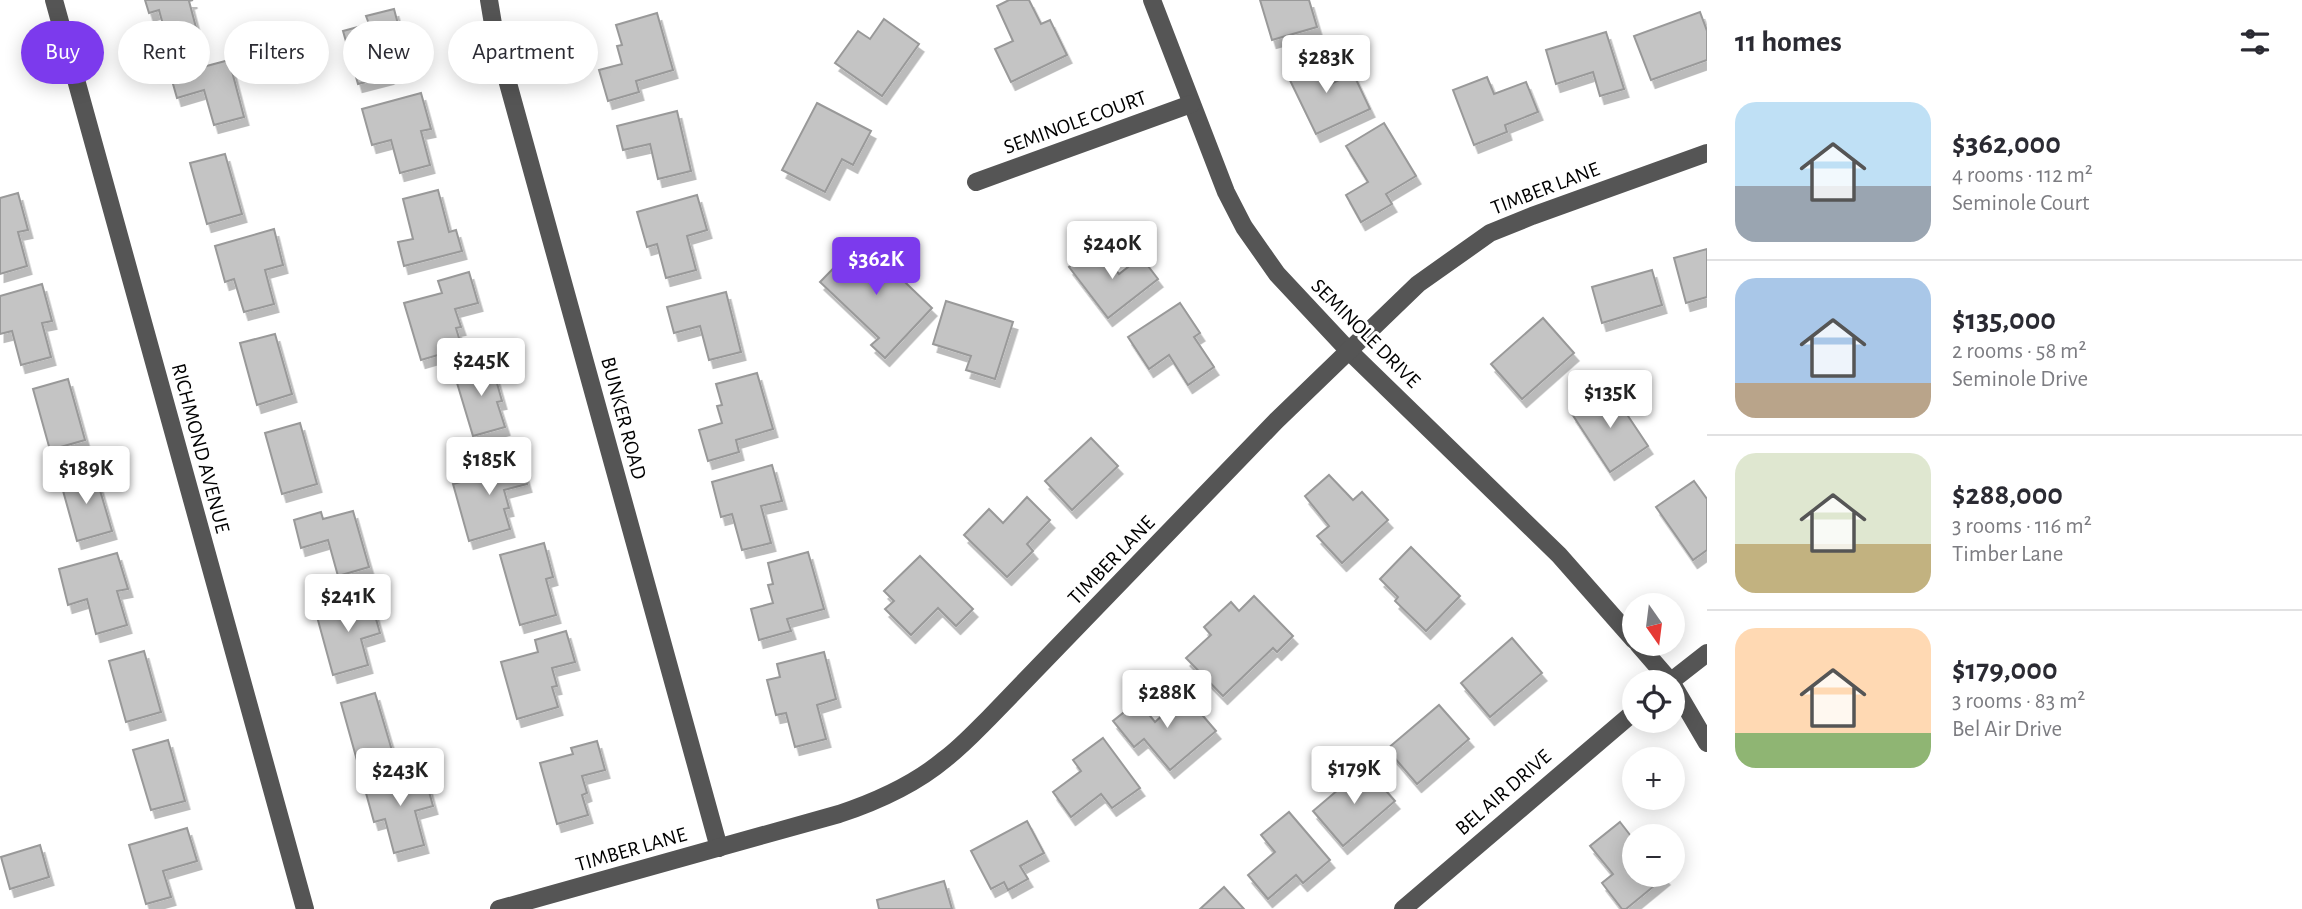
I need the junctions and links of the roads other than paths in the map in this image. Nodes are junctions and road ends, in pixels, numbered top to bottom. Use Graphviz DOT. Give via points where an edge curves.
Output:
graph roads {
  1 [pos="54,0"];
  2 [pos="489,0"];
  3 [pos="1152,0"];
  4 [pos="1191,104"];
  5 [pos="1707,153"];
  6 [pos="976,182"];
  7 [pos="1349,351"];
  8 [pos="1622,626"];
  9 [pos="1707,653"];
  10 [pos="1648,656"];
  11 [pos="1660,670"];
  12 [pos="1685,671"];
  13 [pos="1685,706"];
  14 [pos="1622,722"];
  15 [pos="1707,743"];
  16 [pos="719,848"];
  17 [pos="305,909"];
  18 [pos="499,909"];
  19 [pos="1403,909"];
  1 -- 17 [label="street, RICHMOND AVENUE"];
  2 -- 16 [label="street, BUNKER ROAD" via="495,36"];
  3 -- 4 [label="street, SEMINOLE DRIVE"];
  4 -- 6 [label="street, SEMINOLE COURT"];
  4 -- 7 [label="street, SEMINOLE DRIVE" via="1244,227 1277,274"];
  5 -- 7 [label="street, TIMBER LANE" via="1490,233 1418,284"];
  7 -- 8 [label="street, SEMINOLE DRIVE" via="1559,555"];
  7 -- 16 [label="street, TIMBER LANE" via="946,759 873,802"];
  9 -- 12 [label="street"];
  10 -- 11 [label="street"];
  13 -- 15 [label="street"];
  14 -- 19 [label="street, BEL AIR DRIVE"];
  16 -- 18 [label="street, TIMBER LANE"];
}
